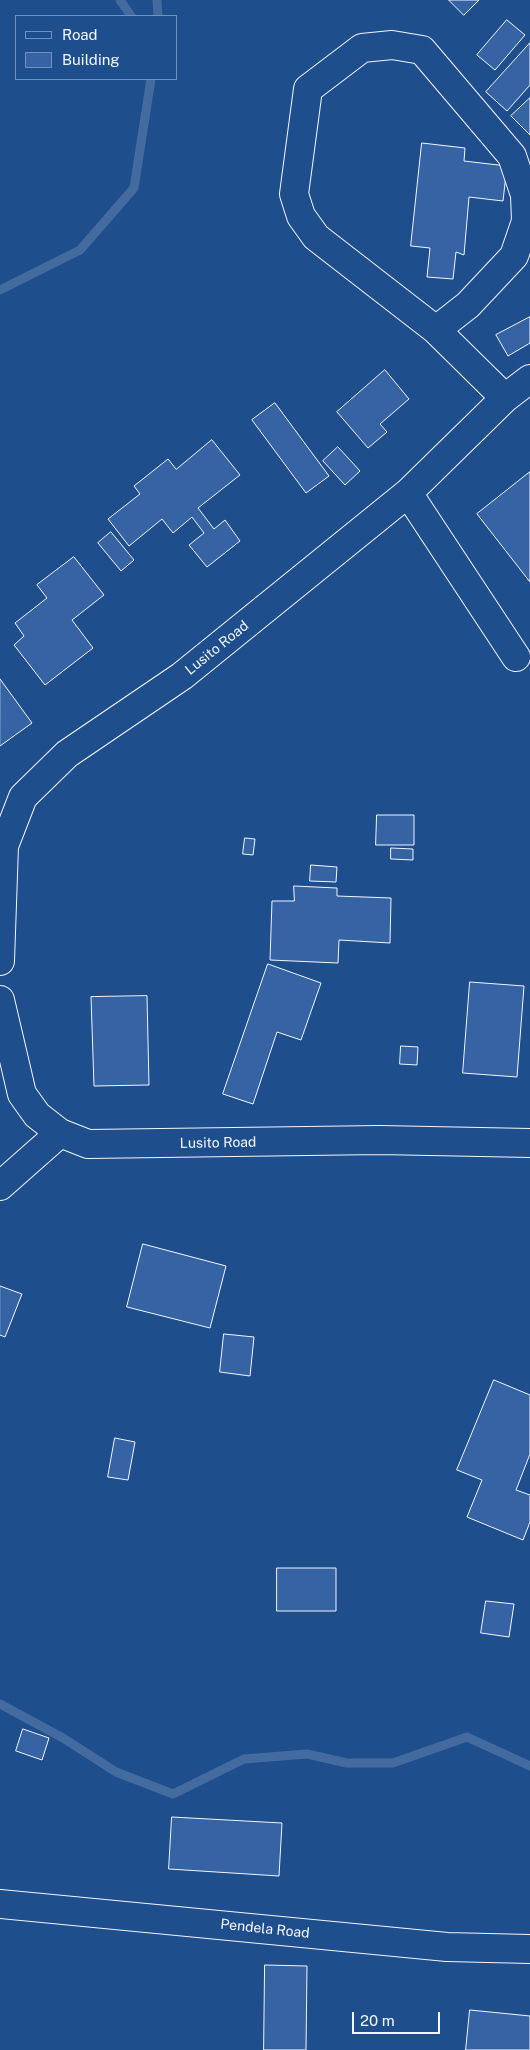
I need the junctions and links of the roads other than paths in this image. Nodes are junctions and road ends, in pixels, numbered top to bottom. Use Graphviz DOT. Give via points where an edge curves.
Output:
graph roads {
  1 [pos="436,330"];
  2 [pos="530,380"];
  3 [pos="505,398"];
  4 [pos="408,493"];
  5 [pos="516,657"];
  6 [pos="0,961"];
  7 [pos="0,1000"];
  8 [pos="60,1133"];
  9 [pos="530,1143"];
  10 [pos="0,1186"];
  11 [pos="0,1904"];
  12 [pos="530,1949"];
  1 -- 1 [label="street" via="468,305 514,256 526,221 524,195 512,156 422,50 392,44 362,48 308,89 294,194 301,216 316,237"];
  1 -- 3 [label="street"];
  2 -- 3 [label="street, Lusito Road"];
  3 -- 4 [label="street, Lusito Road"];
  4 -- 5 [label="street"];
  4 -- 6 [label="street, Lusito Road" via="182,676 67,754 23,798 4,846"];
  7 -- 8 [label="street, Lusito Road" via="22,1094 37,1115"];
  8 -- 9 [label="street, Lusito Road" via="88,1144 380,1140"];
  8 -- 10 [label="street"];
  11 -- 12 [label="street, Pendela Road" via="448,1947"];
}
